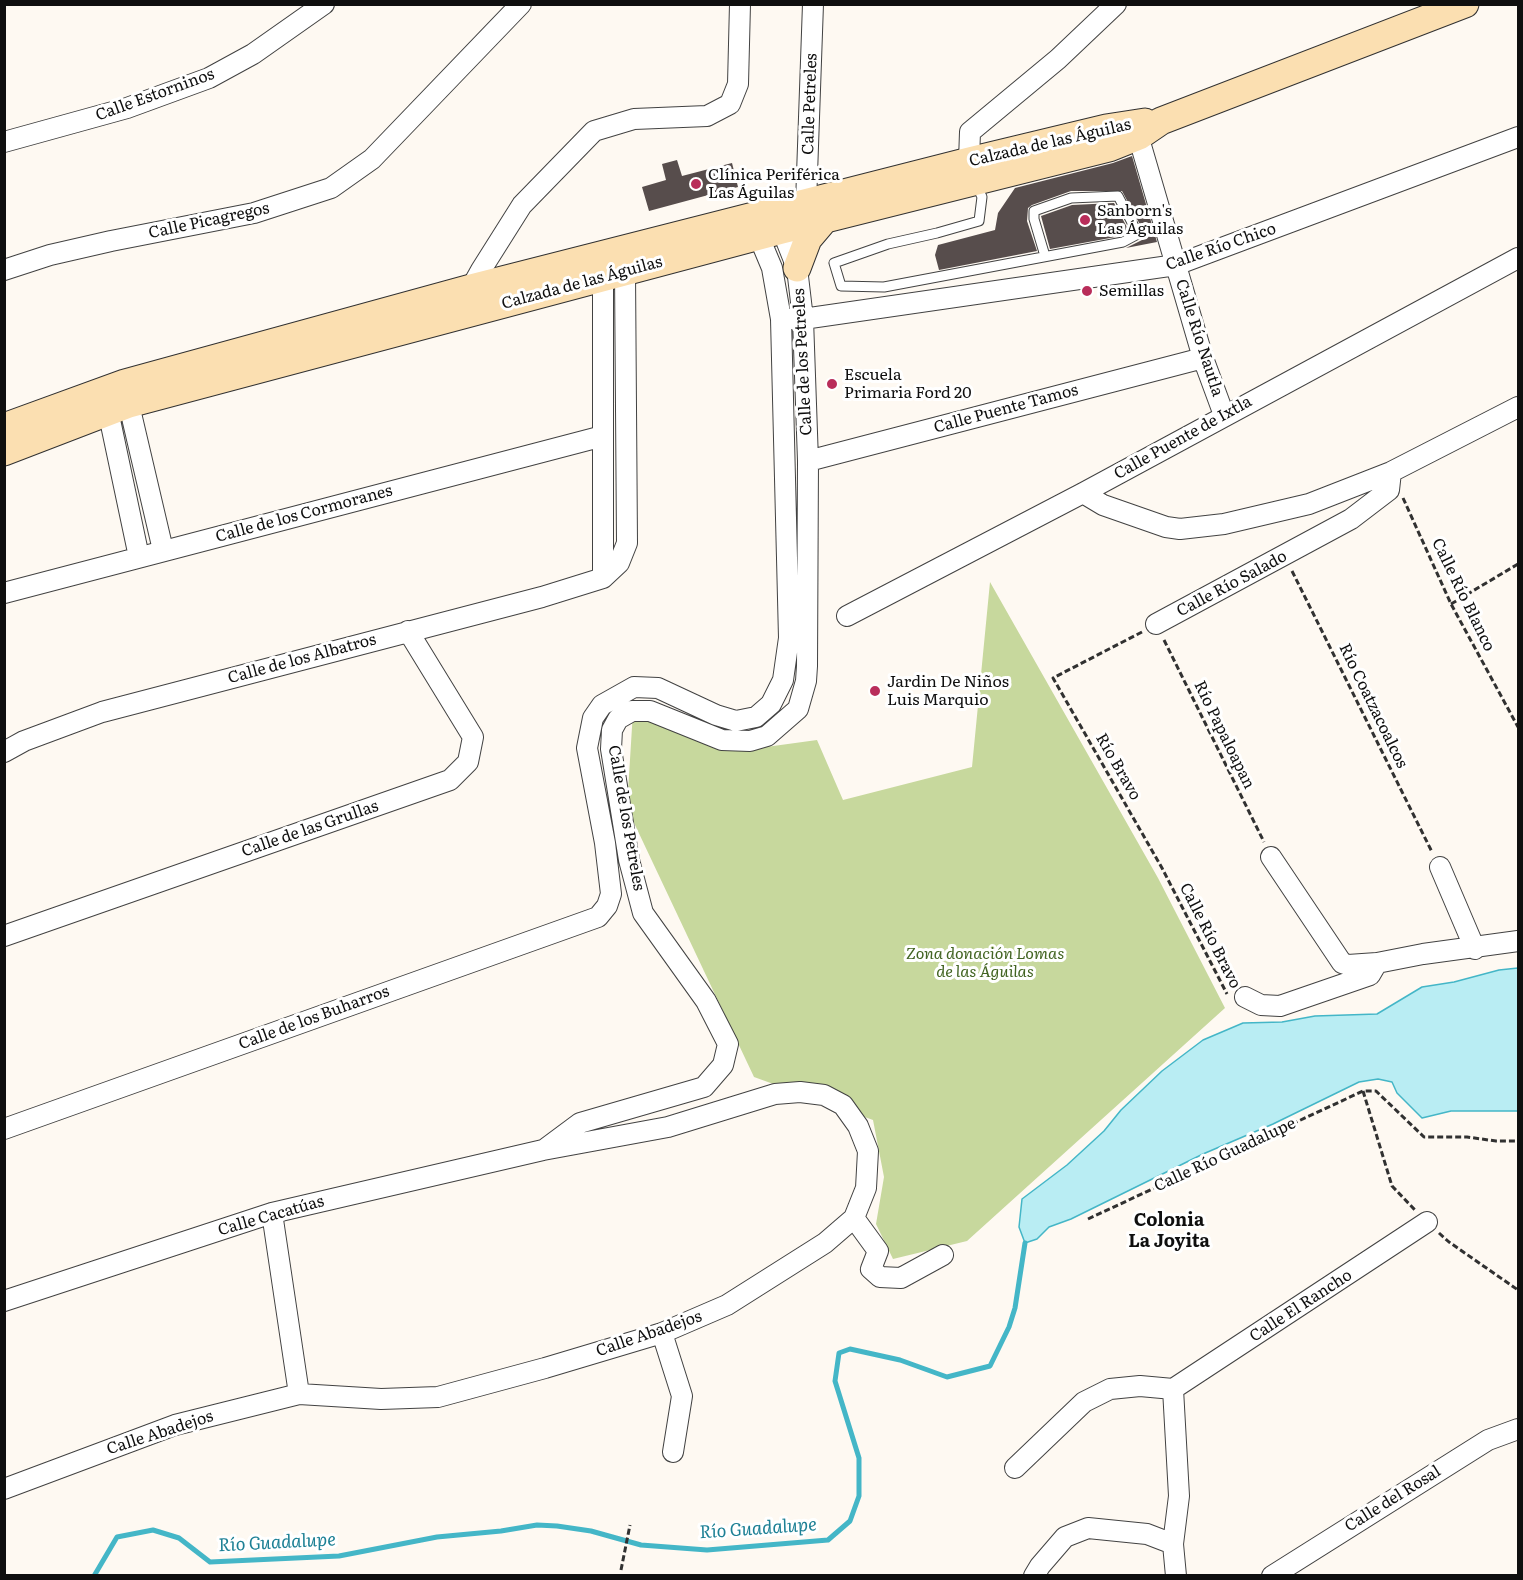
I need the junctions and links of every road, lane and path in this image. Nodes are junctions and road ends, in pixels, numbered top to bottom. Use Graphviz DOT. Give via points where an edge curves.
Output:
graph roads {
  1 [pos="324,4"];
  2 [pos="521,4"];
  3 [pos="740,4"];
  4 [pos="813,4"];
  5 [pos="1116,4"];
  6 [pos="1465,4"];
  7 [pos="1145,127"];
  8 [pos="1518,136"];
  9 [pos="4,142"];
  10 [pos="972,171"];
  11 [pos="815,211"];
  12 [pos="767,223"];
  13 [pos="1045,256"];
  14 [pos="1518,258"];
  15 [pos="1176,266"];
  16 [pos="797,268"];
  17 [pos="4,270"];
  18 [pos="614,274"];
  19 [pos="473,299"];
  20 [pos="781,319"];
  21 [pos="803,319"];
  22 [pos="1203,358"];
  23 [pos="116,397"];
  24 [pos="1518,407"];
  25 [pos="1224,415"];
  26 [pos="4,427"];
  27 [pos="603,436"];
  28 [pos="4,452"];
  29 [pos="808,461"];
  30 [pos="1391,472"];
  31 [pos="1083,493"];
  32 [pos="164,550"];
  33 [pos="1285,556"];
  34 [pos="139,557"];
  35 [pos="1518,564"];
  36 [pos="603,578"];
  37 [pos="4,593"];
  38 [pos="1451,604"];
  39 [pos="847,616"];
  40 [pos="1156,624"];
  41 [pos="408,631"];
  42 [pos="1053,678"];
  43 [pos="1518,727"];
  44 [pos="4,752"];
  45 [pos="1271,857"];
  46 [pos="1440,867"];
  47 [pos="1162,868"];
  48 [pos="611,894"];
  49 [pos="4,936"];
  50 [pos="1518,941"];
  51 [pos="1474,949"];
  52 [pos="1377,963"];
  53 [pos="1245,997"];
  54 [pos="1363,1091"];
  55 [pos="4,1130"];
  56 [pos="1518,1141"];
  57 [pos="543,1150"];
  58 [pos="272,1213"];
  59 [pos="854,1218"];
  60 [pos="1088,1219"];
  61 [pos="1427,1222"];
  62 [pos="943,1255"];
  63 [pos="1518,1290"];
  64 [pos="4,1301"];
  65 [pos="662,1333"];
  66 [pos="1173,1389"];
  67 [pos="299,1394"];
  68 [pos="1518,1429"];
  69 [pos="673,1452"];
  70 [pos="1015,1468"];
  71 [pos="4,1489"];
  72 [pos="630,1525"];
  73 [pos="1173,1544"];
  74 [pos="621,1570"];
  75 [pos="1034,1575"];
  76 [pos="1176,1575"];
  77 [pos="1272,1575"];
  1 -- 9 [label="street, Calle Estorninos" via="253,54 209,78 127,108"];
  2 -- 17 [label="street, Calle Picagregos" via="372,159 331,188 254,213 50,255"];
  3 -- 19 [label="street" via="738,84 730,104 707,116 634,119 594,131 522,205"];
  4 -- 11 [label="street, Calle Petreles"];
  5 -- 10 [label="street" via="1058,59 970,132"];
  6 -- 7 [label="main road, Calzada de las Águilas"];
  7 -- 10 [label="main road, Calzada de las Águilas" via="1109,148"];
  7 -- 15 [label="street, Calle Río Nautla"];
  8 -- 15 [label="street, Calle Río Chico"];
  10 -- 11 [label="main road, Calzada de las Águilas"];
  10 -- 13 [label="lane" via="982,197 979,220 834,263 842,286 884,287"];
  11 -- 12 [label="main road, Calzada de las Águilas"];
  11 -- 16 [label="main road"];
  12 -- 16 [label="street, Calle de los Petreles"];
  12 -- 18 [label="main road, Calzada de las Águilas"];
  12 -- 19 [label="main road, Calzada de las Águilas"];
  12 -- 20 [label="street, Calle de los Petreles"];
  13 -- 13 [label="lane" via="1123,242 1138,234 1118,196 1071,198 1034,211"];
  14 -- 25 [label="street, Calle Puente de Ixtla"];
  15 -- 21 [label="street, Calle Río Chico"];
  15 -- 22 [label="street, Calle Río Nautla"];
  16 -- 21 [label="street, Calle de los Petreles"];
  18 -- 19 [label="main road, Calzada de las Águilas"];
  18 -- 27 [label="street"];
  18 -- 36 [label="street" via="627,543 619,563"];
  19 -- 23 [label="main road, Calzada de las Águilas"];
  20 -- 21 [label="street, Calle Río Chico"];
  20 -- 48 [label="street, Calle de los Petreles" via="789,638 783,680 771,704 756,717 736,721 658,688 634,687 602,705 593,717 586,748"];
  21 -- 29 [label="street, Calle de los Petreles"];
  22 -- 25 [label="street, Calle Río Nautla"];
  22 -- 29 [label="street, Calle Puente Tamos"];
  23 -- 26 [label="main road, Calzada de las Águilas"];
  23 -- 28 [label="main road, Calzada de las Águilas"];
  23 -- 32 [label="street"];
  23 -- 34 [label="street"];
  24 -- 30 [label="street"];
  25 -- 31 [label="street, Calle Puente de Ixtla"];
  27 -- 32 [label="street, Calle de los Cormoranes"];
  27 -- 36 [label="street"];
  29 -- 57 [label="street, Calle de los Petreles" via="807,666 798,709 767,736 750,741 722,740 650,711 632,711 618,719 612,730 611,749 629,860 643,913 718,1024 728,1044 723,1065 704,1087 580,1124"];
  30 -- 31 [label="street" via="1309,504 1224,524 1180,529 1103,505"];
  30 -- 33 [label="street, Calle Río Salado" via="1389,490 1352,519"];
  30 -- 38 [label="path, Calle Río Blanco"];
  31 -- 39 [label="street, Calle Puente de Ixtla"];
  32 -- 34 [label="street, Calle de los Cormoranes"];
  33 -- 40 [label="street, Calle Río Salado"];
  33 -- 46 [label="path, Río Coatzacoalcos"];
  34 -- 37 [label="street, Calle de los Cormoranes"];
  35 -- 38 [label="path"];
  36 -- 41 [label="street, Calle de los Albatros"];
  38 -- 43 [label="path, Calle Río Blanco"];
  40 -- 42 [label="path, Calle Río Salado"];
  40 -- 45 [label="path, Río Papaloapan"];
  41 -- 44 [label="street, Calle de los Albatros" via="102,712"];
  41 -- 49 [label="street, Calle de las Grullas" via="473,737 468,762 450,780"];
  42 -- 47 [label="path, Río Bravo"];
  45 -- 52 [label="street" via="1342,963"];
  46 -- 51 [label="street"];
  47 -- 53 [label="path, Calle Río Bravo" via="1231,1002"];
  48 -- 55 [label="street, Calle de los Buharros" via="598,917"];
  50 -- 51 [label="street"];
  51 -- 52 [label="street"];
  52 -- 53 [label="street" via="1371,975 1280,1005 1261,1005"];
  54 -- 56 [label="path" via="1376,1091 1424,1137"];
  54 -- 60 [label="path, Calle Río Guadalupe"];
  54 -- 61 [label="path" via="1392,1186"];
  57 -- 58 [label="street, Calle Cacatúas"];
  57 -- 59 [label="street, Calle Abadejos" via="668,1127 775,1094 824,1095 843,1105 858,1126 867,1151 866,1188"];
  58 -- 64 [label="street, Calle Cacatúas"];
  58 -- 67 [label="street"];
  59 -- 62 [label="street" via="878,1251 870,1269 880,1277 901,1278"];
  59 -- 65 [label="street, Calle Abadejos" via="825,1243 727,1305"];
  61 -- 63 [label="path"];
  61 -- 66 [label="street, Calle El Rancho"];
  65 -- 67 [label="street, Calle Abadejos" via="438,1397 381,1399"];
  65 -- 69 [label="street" via="682,1396"];
  66 -- 70 [label="street" via="1110,1389 1084,1402"];
  66 -- 73 [label="street" via="1179,1496"];
  67 -- 71 [label="street, Calle Abadejos" via="175,1425"];
  68 -- 77 [label="street, Calle del Rosal" via="1488,1440"];
  72 -- 74 [label="path"];
  73 -- 75 [label="street" via="1147,1534 1088,1528 1065,1537"];
  73 -- 76 [label="street"];
}
